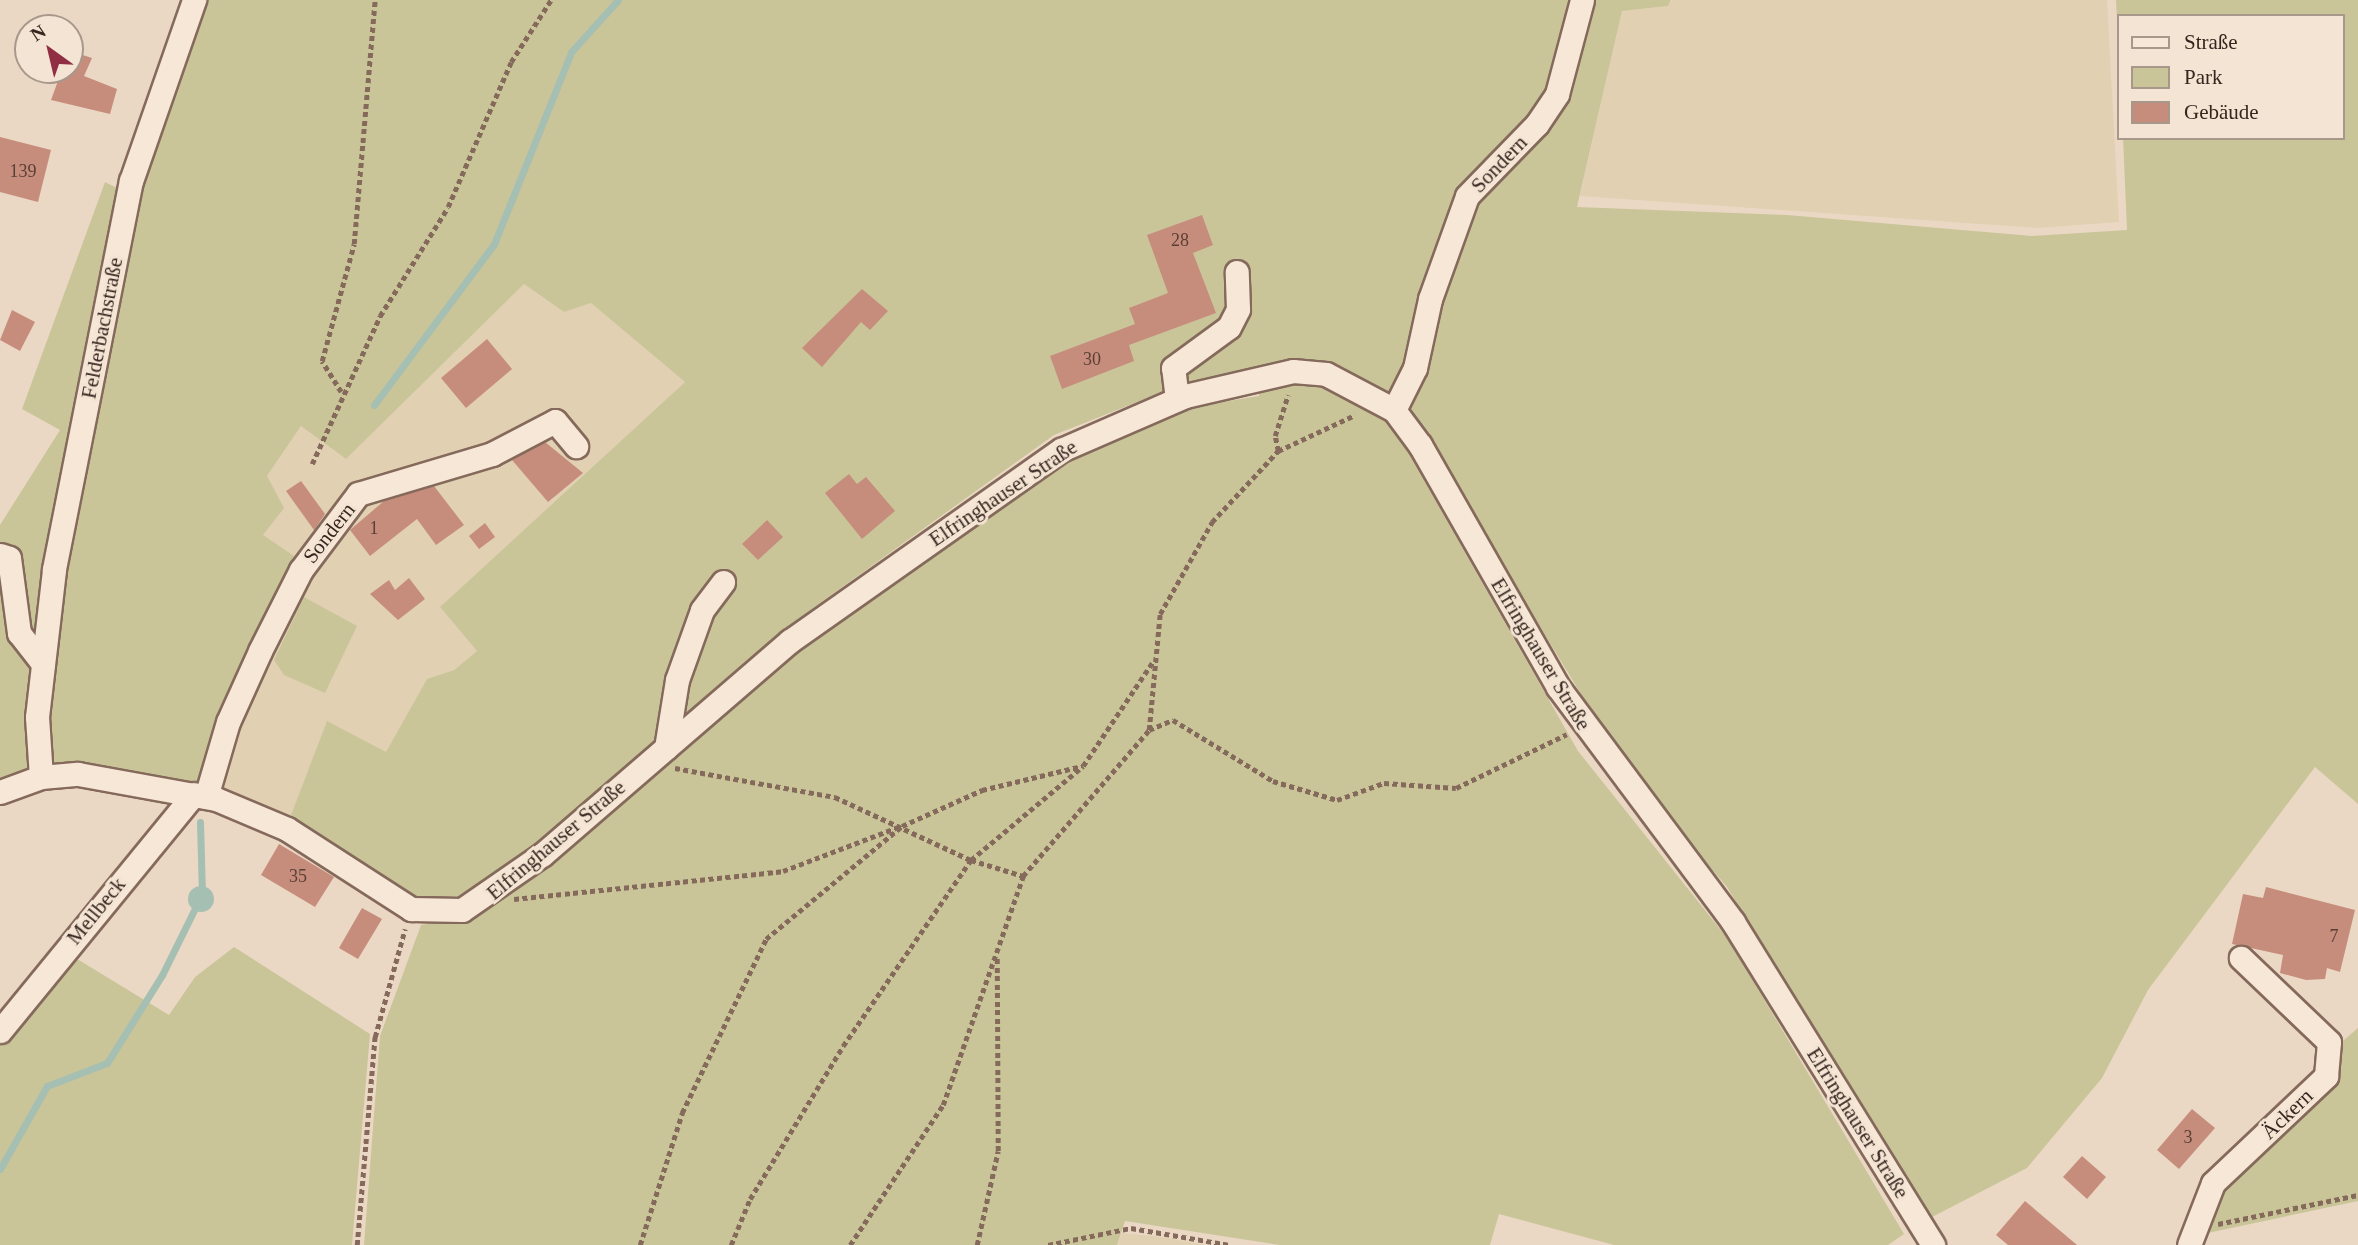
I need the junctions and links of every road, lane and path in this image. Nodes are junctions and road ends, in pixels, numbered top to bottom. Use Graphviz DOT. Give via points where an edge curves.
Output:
graph roads {
  1 [pos="194,0"];
  2 [pos="375,0"];
  3 [pos="551,0"];
  4 [pos="1582,0"];
  5 [pos="1237,272"];
  6 [pos="1293,371"];
  7 [pos="341,393"];
  8 [pos="1177,399"];
  9 [pos="1394,410"];
  10 [pos="576,446"];
  11 [pos="1278,451"];
  12 [pos="312,464"];
  13 [pos="0,555"];
  14 [pos="723,582"];
  15 [pos="1154,660"];
  16 [pos="43,664"];
  17 [pos="1584,726"];
  18 [pos="1149,730"];
  19 [pos="657,755"];
  20 [pos="1083,766"];
  21 [pos="41,776"];
  22 [pos="0,792"];
  23 [pos="205,797"];
  24 [pos="902,826"];
  25 [pos="971,860"];
  26 [pos="1023,876"];
  27 [pos="493,895"];
  28 [pos="411,909"];
  29 [pos="997,954"];
  30 [pos="2241,958"];
  31 [pos="0,1031"];
  32 [pos="2358,1195"];
  33 [pos="2191,1237"];
  34 [pos="357,1245"];
  35 [pos="640,1245"];
  36 [pos="732,1245"];
  37 [pos="850,1245"];
  38 [pos="977,1245"];
  39 [pos="1048,1245"];
  40 [pos="1230,1245"];
  41 [pos="1933,1245"];
  1 -- 16 [label="street, Felderbachstraße" via="131,181 54,569"];
  2 -- 7 [label="path" via="354,244 322,361"];
  3 -- 7 [label="path" via="511,62 448,207"];
  4 -- 9 [label="street, Sondern" via="1557,94 1537,124 1467,196 1430,299 1415,368"];
  5 -- 8 [label="street" via="1238,309 1229,327 1173,368"];
  6 -- 8 [label="street, Elfringhauser Straße"];
  6 -- 9 [label="street, Elfringhauser Straße" via="1345,381"];
  6 -- 11 [label="path" via="1275,436"];
  7 -- 12 [label="path"];
  8 -- 19 [label="street, Elfringhauser Straße" via="1061,450 790,641"];
  9 -- 11 [label="path" via="1333,421"];
  9 -- 17 [label="street, Elfringhauser Straße"];
  10 -- 23 [label="street, Sondern" via="555,421 492,454 358,494 301,570 277,616 228,722"];
  11 -- 15 [label="path" via="1212,522 1160,614"];
  13 -- 16 [label="street" via="9,558 19,633"];
  14 -- 19 [label="street" via="702,610"];
  15 -- 18 [label="path"];
  15 -- 20 [label="path"];
  16 -- 21 [label="street, Felderbachstraße" via="37,717"];
  17 -- 18 [label="path" via="1456,788 1384,783 1336,800 1273,781 1173,720"];
  17 -- 41 [label="street, Elfringhauser Straße" via="1733,922"];
  18 -- 26 [label="path"];
  19 -- 24 [label="path" via="835,797"];
  19 -- 27 [label="street, Elfringhauser Straße"];
  20 -- 24 [label="path" via="982,790"];
  20 -- 25 [label="path"];
  21 -- 22 [label="street"];
  21 -- 23 [label="street" via="78,774"];
  23 -- 28 [label="street, Elfringhauser Straße" via="287,829"];
  23 -- 31 [label="street, Mellbeck"];
  24 -- 25 [label="path"];
  24 -- 27 [label="path" via="783,871 527,901"];
  24 -- 35 [label="path" via="766,939 682,1113"];
  25 -- 26 [label="path"];
  25 -- 36 [label="path" via="844,1046 750,1199"];
  26 -- 29 [label="path"];
  27 -- 28 [label="street, Elfringhauser Straße" via="444,915"];
  28 -- 34 [label="path" via="375,1037"];
  29 -- 37 [label="path" via="943,1105"];
  29 -- 38 [label="path" via="998,1151"];
  30 -- 33 [label="street, Äckern" via="2329,1042 2326,1076 2213,1183"];
  32 -- 33 [label="path"];
  39 -- 40 [label="path" via="1131,1228"];
}
